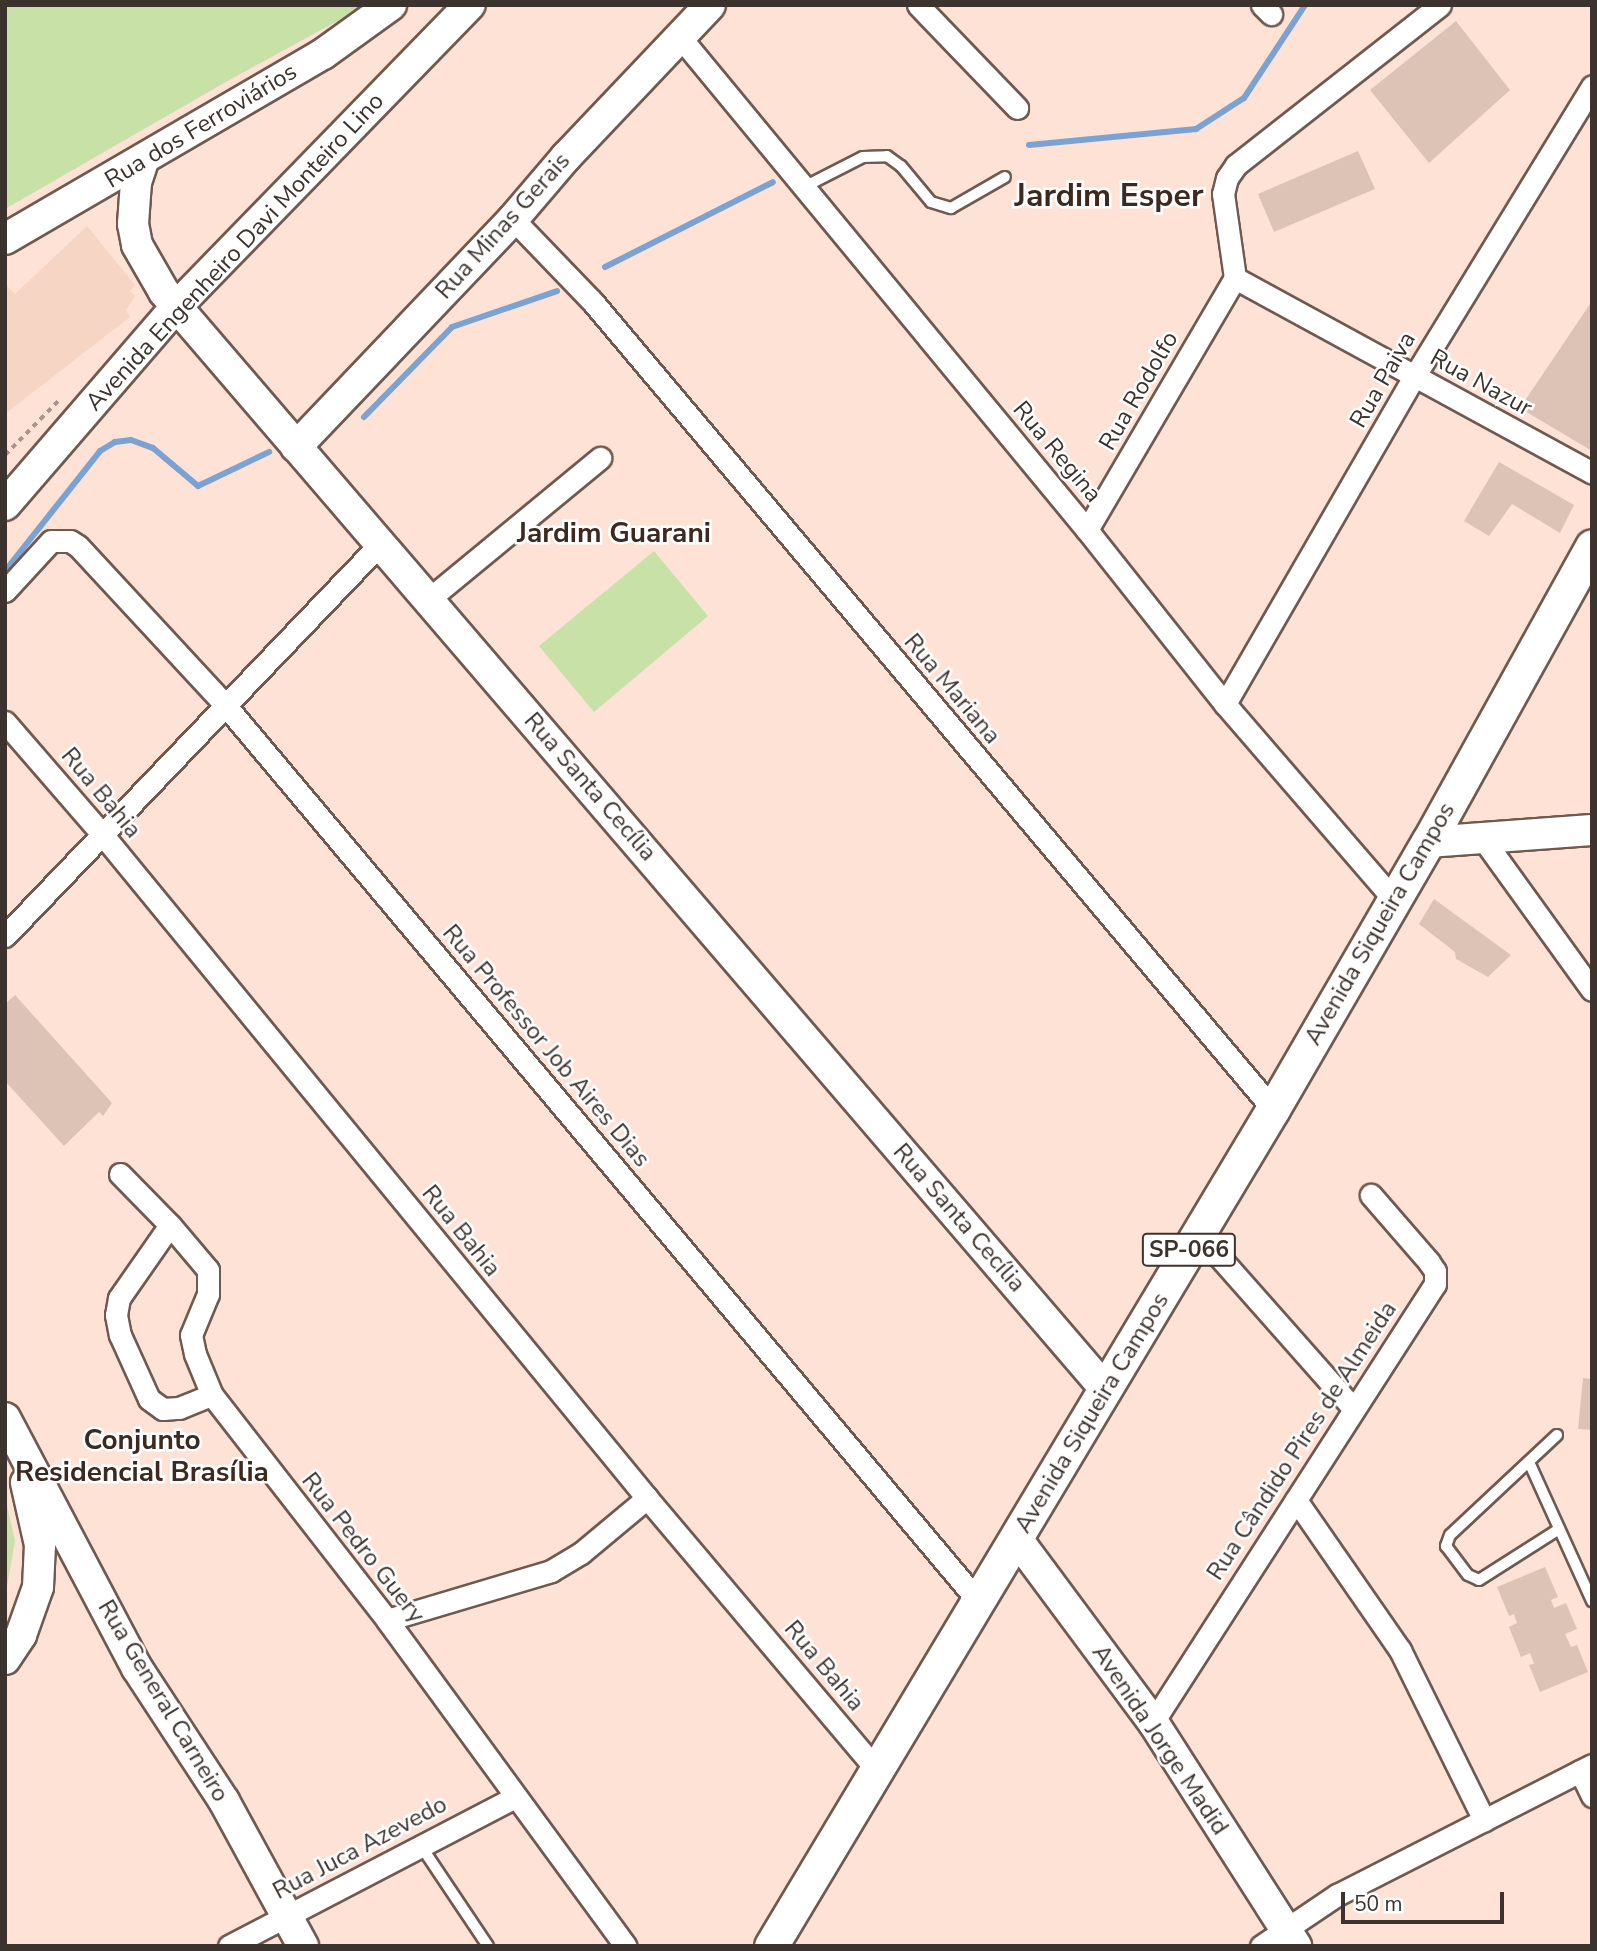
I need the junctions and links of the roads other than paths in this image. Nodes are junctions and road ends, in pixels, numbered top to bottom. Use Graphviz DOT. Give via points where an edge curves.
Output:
graph roads {
  1 [pos="391,5"];
  2 [pos="470,5"];
  3 [pos="710,5"];
  4 [pos="918,5"];
  5 [pos="1440,5"];
  6 [pos="680,37"];
  7 [pos="1592,86"];
  8 [pos="1017,108"];
  9 [pos="143,161"];
  10 [pos="1005,177"];
  11 [pos="804,187"];
  12 [pos="513,219"];
  13 [pos="5,239"];
  14 [pos="1235,278"];
  15 [pos="177,306"];
  16 [pos="1415,377"];
  17 [pos="296,447"];
  18 [pos="600,458"];
  19 [pos="1592,473"];
  20 [pos="5,505"];
  21 [pos="1087,530"];
  22 [pos="379,545"];
  23 [pos="1592,546"];
  24 [pos="5,591"];
  25 [pos="429,599"];
  26 [pos="1225,704"];
  27 [pos="226,706"];
  28 [pos="5,722"];
  29 [pos="1592,830"];
  30 [pos="102,834"];
  31 [pos="1483,839"];
  32 [pos="1428,842"];
  33 [pos="1394,900"];
  34 [pos="5,936"];
  35 [pos="1592,990"];
  36 [pos="1273,1109"];
  37 [pos="120,1174"];
  38 [pos="1371,1195"];
  39 [pos="170,1225"];
  40 [pos="1199,1234"];
  41 [pos="1107,1390"];
  42 [pos="212,1395"];
  43 [pos="1353,1408"];
  44 [pos="5,1418"];
  45 [pos="1557,1436"];
  46 [pos="1529,1462"];
  47 [pos="647,1498"];
  48 [pos="1296,1500"];
  49 [pos="1559,1529"];
  50 [pos="1017,1539"];
  51 [pos="1592,1601"];
  52 [pos="979,1602"];
  53 [pos="387,1620"];
  54 [pos="5,1659"];
  55 [pos="1153,1722"];
  56 [pos="1586,1768"];
  57 [pos="878,1772"];
  58 [pos="1592,1796"];
  59 [pos="515,1797"];
  60 [pos="1484,1819"];
  61 [pos="421,1846"];
  62 [pos="289,1915"];
  63 [pos="1291,1937"];
  64 [pos="229,1946"];
  65 [pos="303,1946"];
  66 [pos="488,1946"];
  67 [pos="626,1946"];
  68 [pos="771,1946"];
  69 [pos="1261,1946"];
  1 -- 9 [label="street, Rua dos Ferroviários" via="323,54"];
  2 -- 15 [label="street, Avenida Engenheiro Davi Monteiro Lino"];
  3 -- 6 [label="street, Rua Minas Gerais"];
  4 -- 8 [label="street"];
  5 -- 14 [label="street" via="1236,165 1223,194"];
  6 -- 11 [label="street, Rua Regina"];
  6 -- 12 [label="street, Rua Minas Gerais"];
  7 -- 16 [label="street, Rua Paiva"];
  9 -- 13 [label="street, Rua dos Ferroviários"];
  9 -- 15 [label="street, Rua Santa Cecília" via="133,204 137,245 150,272"];
  10 -- 11 [label="lane" via="951,208 931,202 887,156 863,157"];
  11 -- 21 [label="street, Rua Regina"];
  12 -- 17 [label="street, Rua Minas Gerais"];
  12 -- 36 [label="street, Rua Mariana" via="592,301"];
  14 -- 16 [label="street, Rua Nazur"];
  14 -- 21 [label="street, Rua Rodolfo"];
  15 -- 17 [label="street, Rua Santa Cecília"];
  15 -- 20 [label="street, Avenida Engenheiro Davi Monteiro Lino"];
  16 -- 19 [label="street, Rua Nazur"];
  16 -- 26 [label="street, Rua Paiva"];
  17 -- 22 [label="street, Rua Santa Cecília"];
  18 -- 25 [label="street"];
  21 -- 26 [label="street, Rua Regina"];
  22 -- 25 [label="street, Rua Santa Cecília"];
  22 -- 27 [label="street"];
  23 -- 32 [label="main road, Avenida Siqueira Campos / SP-066"];
  24 -- 27 [label="street, Rua Professor Job Aires Dias" via="44,547 59,540 78,546"];
  25 -- 41 [label="street, Rua Santa Cecília"];
  26 -- 33 [label="street, Rua Regina"];
  27 -- 30 [label="street"];
  27 -- 52 [label="street, Rua Professor Job Aires Dias"];
  28 -- 30 [label="street, Rua Bahia"];
  29 -- 31 [label="street"];
  30 -- 34 [label="street"];
  30 -- 47 [label="street, Rua Bahia"];
  31 -- 32 [label="street"];
  31 -- 35 [label="street"];
  32 -- 33 [label="main road, Avenida Siqueira Campos / SP-066"];
  33 -- 36 [label="main road, Avenida Siqueira Campos / SP-066"];
  36 -- 40 [label="main road, Avenida Siqueira Campos / SP-066"];
  37 -- 39 [label="street, Rua Pedro Guery"];
  38 -- 43 [label="street, Rua Cândido Pires de Almeida" via="1436,1271 1435,1284"];
  39 -- 42 [label="street, Rua Pedro Guery" via="208,1270 208,1294 191,1335"];
  39 -- 42 [label="street" via="119,1298 120,1335 149,1399 163,1409"];
  40 -- 41 [label="main road, Avenida Siqueira Campos / SP-066"];
  40 -- 43 [label="street"];
  41 -- 50 [label="main road, Avenida Siqueira Campos / SP-066"];
  42 -- 53 [label="street, Rua Pedro Guery"];
  43 -- 48 [label="street, Rua Cândido Pires de Almeida"];
  44 -- 54 [label="street" via="40,1545 32,1612"];
  44 -- 62 [label="street, Rua General Carneiro" via="137,1668 224,1801"];
  45 -- 46 [label="lane"];
  46 -- 49 [label="lane"];
  46 -- 49 [label="lane" via="1450,1535 1446,1546 1468,1575 1479,1580"];
  47 -- 53 [label="street" via="551,1572"];
  47 -- 57 [label="street, Rua Bahia"];
  48 -- 55 [label="street, Rua Cândido Pires de Almeida"];
  48 -- 60 [label="street" via="1400,1650"];
  49 -- 51 [label="lane"];
  50 -- 52 [label="main road, Avenida Siqueira Campos / SP-066"];
  50 -- 55 [label="street, Avenida Jorge Madid"];
  52 -- 57 [label="main road, Avenida Siqueira Campos / SP-066"];
  53 -- 59 [label="street, Rua Pedro Guery"];
  55 -- 63 [label="street, Avenida Jorge Madid"];
  56 -- 58 [label="street"];
  56 -- 60 [label="street"];
  57 -- 68 [label="main road, Avenida Siqueira Campos / SP-066"];
  59 -- 61 [label="street, Rua Juca Azevedo"];
  59 -- 67 [label="street, Rua Pedro Guery"];
  60 -- 63 [label="street" via="1337,1895"];
  61 -- 62 [label="street, Rua Juca Azevedo"];
  61 -- 66 [label="lane"];
  62 -- 64 [label="street, Rua Juca Azevedo"];
  62 -- 65 [label="street, Rua General Carneiro"];
  63 -- 69 [label="street"];
}
